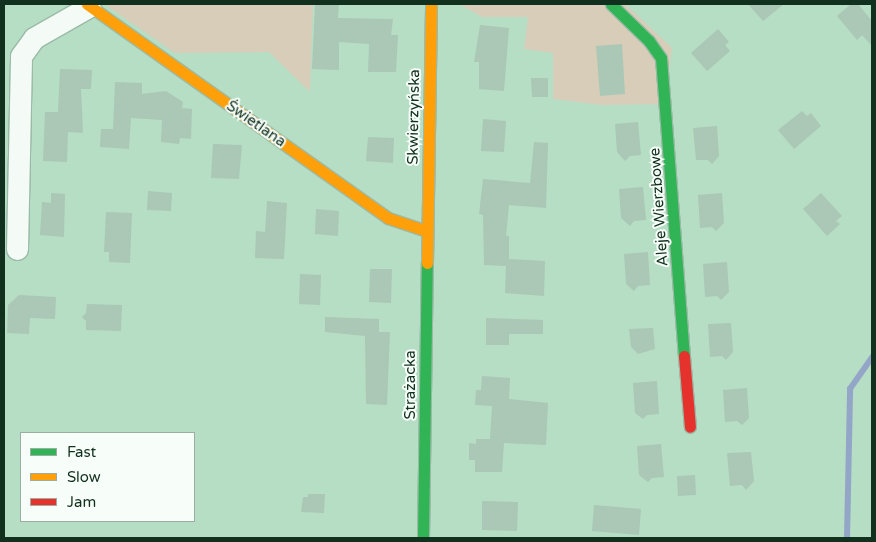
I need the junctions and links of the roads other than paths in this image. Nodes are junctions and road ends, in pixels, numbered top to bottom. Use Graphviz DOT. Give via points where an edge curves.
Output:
graph roads {
  1 [pos="430,4"];
  2 [pos="611,4"];
  3 [pos="89,5"];
  4 [pos="427,231"];
  5 [pos="17,249"];
  6 [pos="690,427"];
  7 [pos="423,538"];
  1 -- 4 [label="street, Skwierzyńska"];
  2 -- 6 [label="street, Aleje Wierzbowe" via="661,58"];
  3 -- 4 [label="street, Świetlana" via="388,218 404,226"];
  3 -- 5 [label="street, Świetlana" via="34,38 21,56"];
  4 -- 7 [label="street, Strażacka"];
}
